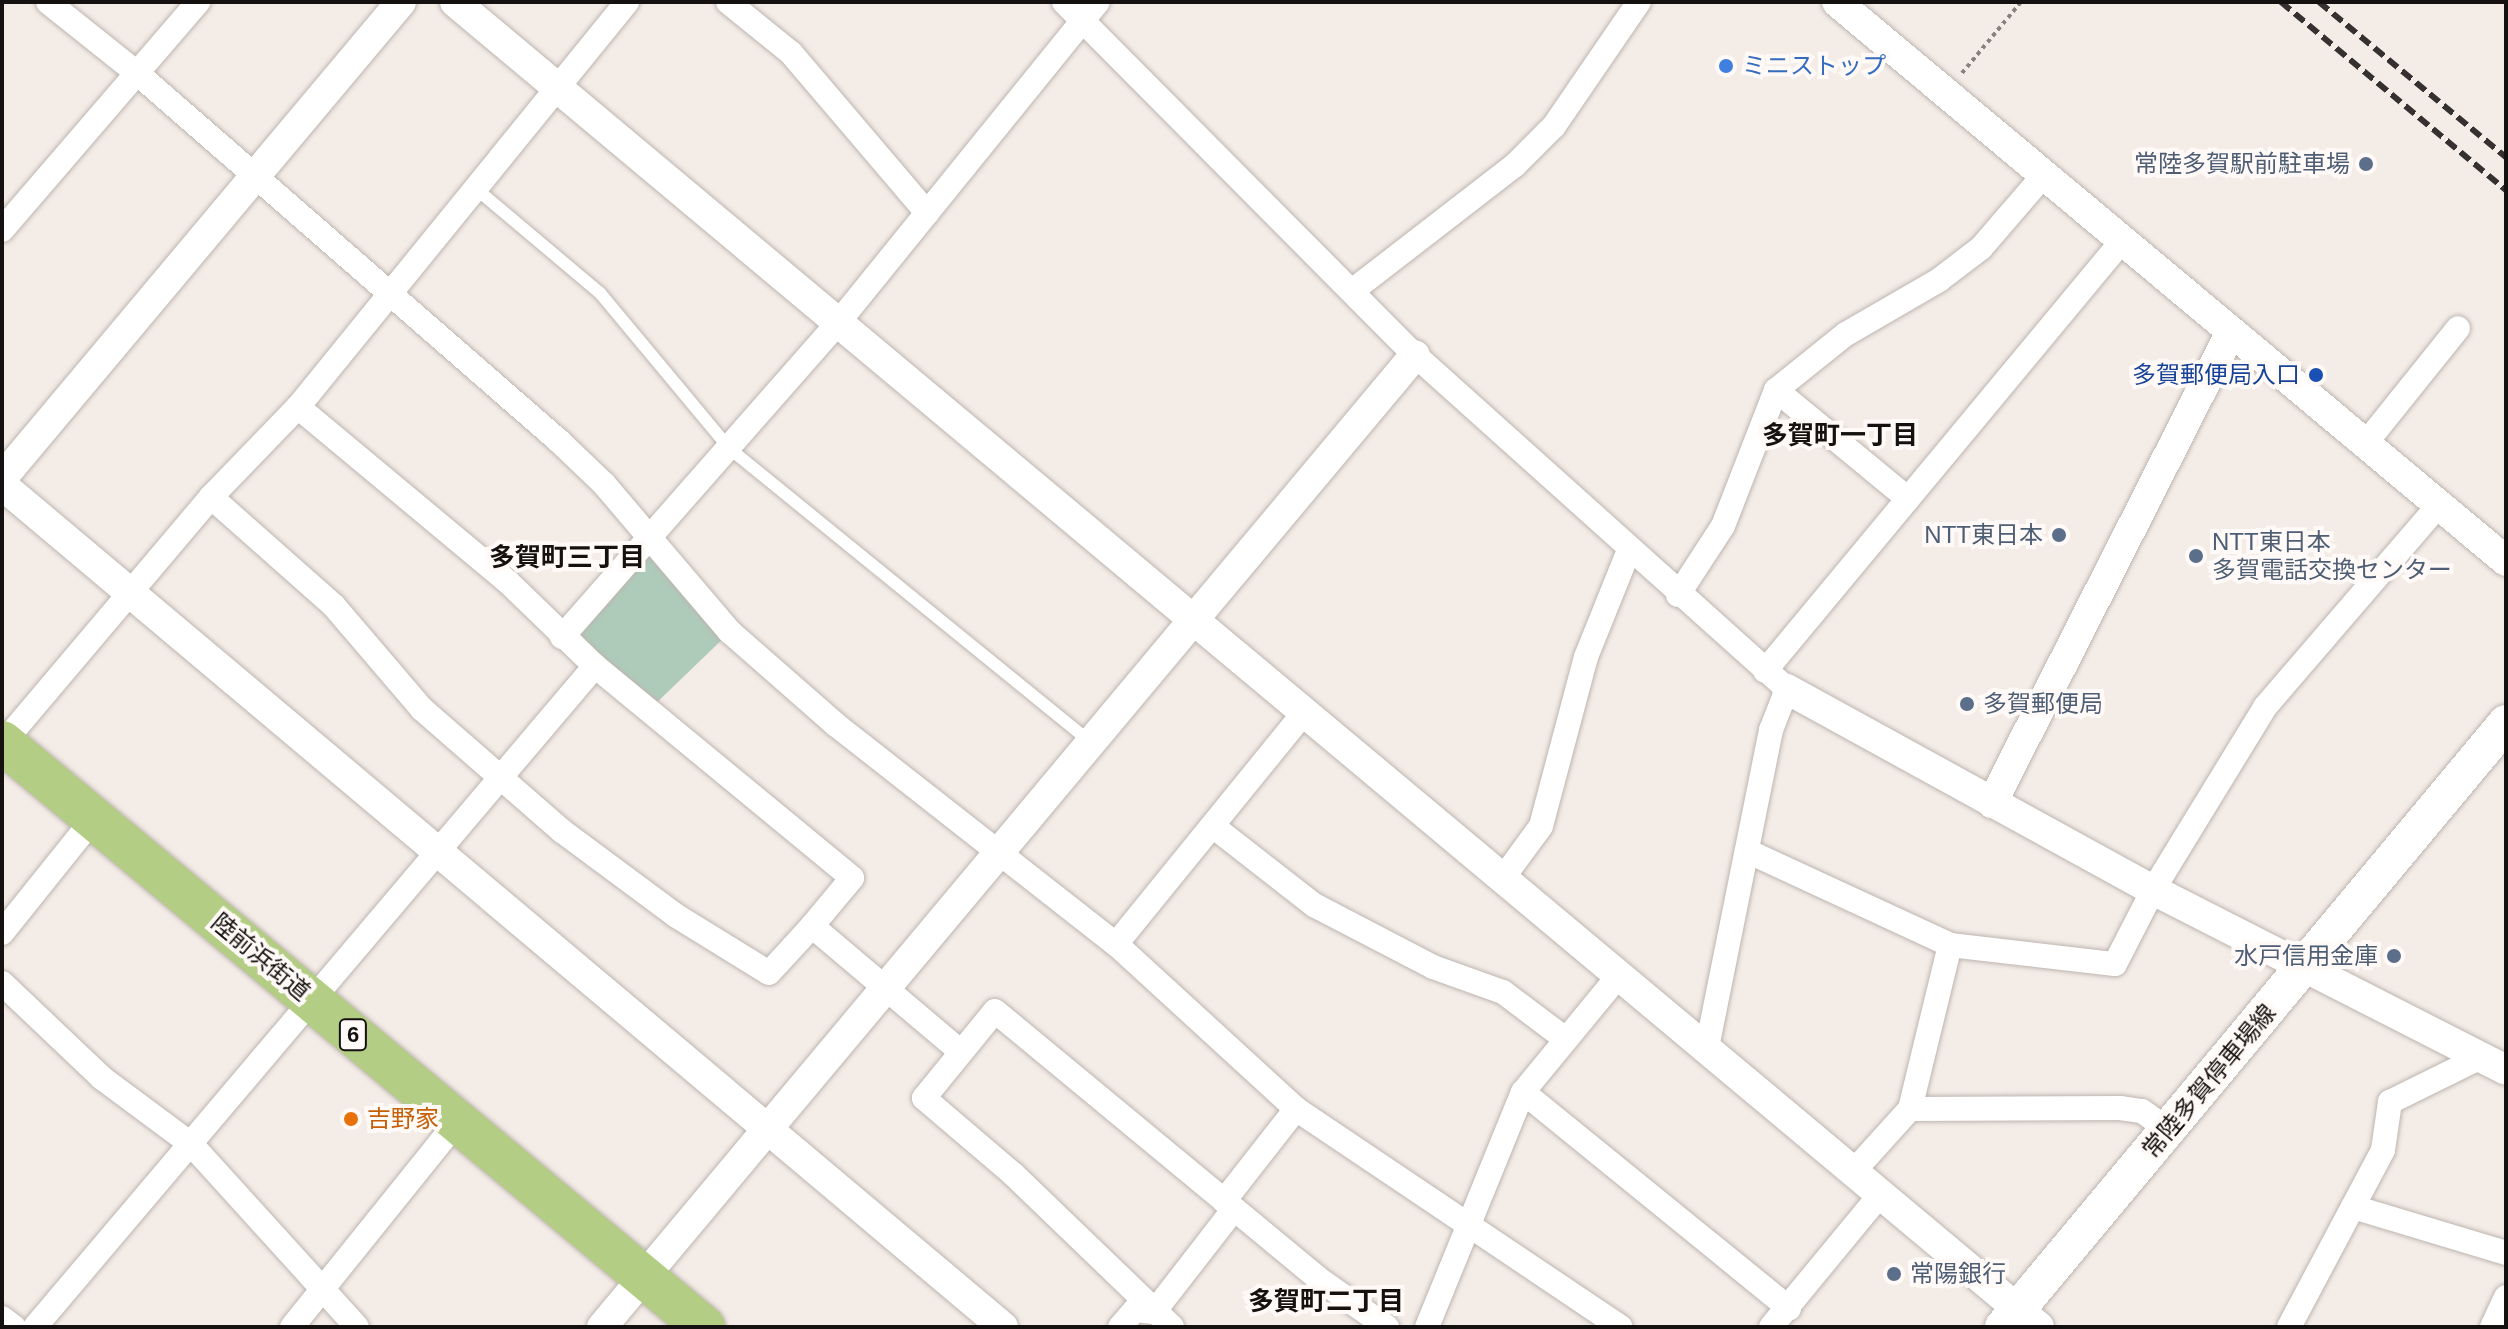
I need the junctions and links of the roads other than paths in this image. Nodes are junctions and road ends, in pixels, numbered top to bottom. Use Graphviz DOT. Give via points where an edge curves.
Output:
graph roads {
  1 [pos="48,2"];
  2 [pos="198,2"];
  3 [pos="401,2"];
  4 [pos="455,2"];
  5 [pos="627,2"];
  6 [pos="728,2"];
  7 [pos="1064,2"];
  8 [pos="1639,2"];
  9 [pos="1837,2"];
  10 [pos="1091,11"];
  11 [pos="137,73"];
  12 [pos="554,89"];
  13 [pos="255,175"];
  14 [pos="2043,176"];
  15 [pos="474,187"];
  16 [pos="927,213"];
  17 [pos="4,225"];
  18 [pos="2122,241"];
  19 [pos="1352,291"];
  20 [pos="385,294"];
  21 [pos="837,324"];
  22 [pos="2458,328"];
  23 [pos="2231,332"];
  24 [pos="1415,355"];
  25 [pos="1776,390"];
  26 [pos="298,407"];
  27 [pos="2366,443"];
  28 [pos="730,449"];
  29 [pos="2,478"];
  30 [pos="2,485"];
  31 [pos="211,497"];
  32 [pos="1908,499"];
  33 [pos="2439,505"];
  34 [pos="650,543"];
  35 [pos="1629,550"];
  36 [pos="2506,561"];
  37 [pos="132,589"];
  38 [pos="1678,595"];
  39 [pos="1192,620"];
  40 [pos="562,637"];
  41 [pos="595,666"];
  42 [pos="1776,680"];
  43 [pos="1304,713"];
  44 [pos="2506,723"];
  45 [pos="2,742"];
  46 [pos="1092,742"];
  47 [pos="500,773"];
  48 [pos="1992,803"];
  49 [pos="94,818"];
  50 [pos="1214,827"];
  51 [pos="1747,851"];
  52 [pos="1001,852"];
  53 [pos="434,853"];
  54 [pos="1503,878"];
  55 [pos="2153,890"];
  56 [pos="812,926"];
  57 [pos="2,933"];
  58 [pos="1116,944"];
  59 [pos="1950,945"];
  60 [pos="2304,968"];
  61 [pos="1620,974"];
  62 [pos="2,983"];
  63 [pos="886,989"];
  64 [pos="312,1000"];
  65 [pos="1563,1037"];
  66 [pos="1707,1048"];
  67 [pos="961,1052"];
  68 [pos="2494,1064"];
  69 [pos="1523,1092"];
  70 [pos="1296,1109"];
  71 [pos="1910,1109"];
  72 [pos="456,1123"];
  73 [pos="767,1127"];
  74 [pos="2168,1130"];
  75 [pos="191,1144"];
  76 [pos="1853,1172"];
  77 [pos="1880,1195"];
  78 [pos="1229,1205"];
  79 [pos="2353,1207"];
  80 [pos="1466,1227"];
  81 [pos="2506,1253"];
  82 [pos="644,1278"];
  83 [pos="324,1287"];
  84 [pos="2506,1297"];
  85 [pos="1789,1308"];
  86 [pos="2,1318"];
  87 [pos="1163,1319"];
  88 [pos="2020,1321"];
  89 [pos="14,1327"];
  90 [pos="35,1327"];
  91 [pos="292,1327"];
  92 [pos="357,1327"];
  93 [pos="602,1327"];
  94 [pos="704,1327"];
  95 [pos="1003,1327"];
  96 [pos="1120,1327"];
  97 [pos="1387,1327"];
  98 [pos="1427,1327"];
  99 [pos="1621,1327"];
  100 [pos="1771,1327"];
  101 [pos="2289,1327"];
  102 [pos="2492,1327"];
  1 -- 11 [label="street"];
  2 -- 11 [label="street"];
  3 -- 13 [label="street"];
  4 -- 12 [label="street"];
  5 -- 12 [label="street"];
  6 -- 16 [label="street" via="791,53"];
  7 -- 10 [label="street"];
  8 -- 19 [label="street" via="1554,126 1515,165"];
  9 -- 14 [label="street"];
  10 -- 16 [label="street"];
  10 -- 19 [label="street"];
  11 -- 13 [label="street"];
  11 -- 17 [label="street"];
  12 -- 15 [label="street"];
  12 -- 21 [label="street"];
  13 -- 20 [label="street"];
  13 -- 29 [label="street"];
  14 -- 18 [label="street"];
  14 -- 25 [label="street" via="1981,248 1939,280 1846,334"];
  15 -- 20 [label="street"];
  15 -- 28 [label="lane" via="600,293"];
  16 -- 21 [label="street"];
  18 -- 23 [label="street"];
  18 -- 32 [label="street"];
  19 -- 24 [label="street"];
  20 -- 26 [label="street"];
  20 -- 34 [label="street" via="559,441 604,484"];
  21 -- 28 [label="street"];
  21 -- 39 [label="street"];
  22 -- 27 [label="street"];
  23 -- 27 [label="street"];
  23 -- 48 [label="street"];
  24 -- 35 [label="street"];
  24 -- 39 [label="street"];
  25 -- 32 [label="street"];
  25 -- 38 [label="street" via="1723,526"];
  26 -- 31 [label="street"];
  26 -- 40 [label="street" via="508,582"];
  27 -- 33 [label="street"];
  28 -- 34 [label="street"];
  28 -- 46 [label="lane"];
  30 -- 37 [label="street"];
  31 -- 37 [label="street"];
  31 -- 47 [label="street" via="334,606 422,709"];
  32 -- 42 [label="street"];
  33 -- 36 [label="street"];
  33 -- 55 [label="street" via="2265,707"];
  34 -- 40 [label="street"];
  34 -- 52 [label="street" via="730,632 835,724"];
  35 -- 38 [label="street"];
  35 -- 54 [label="street" via="1586,657 1541,826"];
  37 -- 45 [label="street"];
  37 -- 53 [label="street"];
  38 -- 42 [label="street"];
  39 -- 43 [label="street"];
  39 -- 46 [label="street"];
  40 -- 41 [label="street"];
  41 -- 47 [label="street"];
  41 -- 56 [label="street" via="852,878"];
  42 -- 48 [label="street"];
  42 -- 51 [label="street"];
  43 -- 50 [label="street"];
  43 -- 54 [label="street"];
  44 -- 60 [label="main road, 常陸多賀停車場線"];
  45 -- 49 [label="highway, 陸前浜街道 / 6"];
  46 -- 52 [label="street"];
  47 -- 53 [label="street"];
  47 -- 56 [label="street" via="562,831 675,915 769,973"];
  48 -- 55 [label="street"];
  49 -- 57 [label="street"];
  49 -- 64 [label="highway, 陸前浜街道 / 6"];
  50 -- 58 [label="street"];
  50 -- 65 [label="street" via="1314,905 1433,967 1503,992"];
  51 -- 59 [label="street"];
  51 -- 66 [label="street"];
  52 -- 58 [label="street"];
  52 -- 63 [label="street"];
  53 -- 64 [label="street"];
  53 -- 73 [label="street"];
  54 -- 61 [label="street"];
  55 -- 59 [label="street" via="2115,964"];
  55 -- 60 [label="street"];
  56 -- 63 [label="street"];
  58 -- 70 [label="street"];
  59 -- 71 [label="street"];
  60 -- 68 [label="street"];
  60 -- 74 [label="main road, 常陸多賀停車場線"];
  61 -- 65 [label="street"];
  61 -- 66 [label="street"];
  62 -- 75 [label="street" via="102,1078"];
  63 -- 67 [label="street"];
  63 -- 73 [label="street"];
  64 -- 72 [label="highway, 陸前浜街道 / 6"];
  64 -- 75 [label="street"];
  65 -- 69 [label="street"];
  66 -- 76 [label="street"];
  67 -- 78 [label="street" via="995,1011"];
  67 -- 87 [label="street" via="924,1098 1013,1174"];
  68 -- 79 [label="street" via="2390,1102 2383,1150"];
  69 -- 80 [label="street"];
  69 -- 85 [label="street"];
  70 -- 78 [label="street"];
  70 -- 80 [label="street"];
  71 -- 74 [label="street" via="2120,1108 2142,1111"];
  71 -- 76 [label="street"];
  72 -- 82 [label="highway, 陸前浜街道 / 6"];
  72 -- 83 [label="street"];
  73 -- 82 [label="street"];
  73 -- 95 [label="street"];
  74 -- 88 [label="main road, 常陸多賀停車場線"];
  75 -- 83 [label="street"];
  75 -- 90 [label="street"];
  76 -- 77 [label="street"];
  77 -- 85 [label="street"];
  77 -- 88 [label="street"];
  78 -- 87 [label="street"];
  78 -- 97 [label="street"];
  79 -- 81 [label="street"];
  79 -- 101 [label="street"];
  80 -- 98 [label="street"];
  80 -- 99 [label="street"];
  82 -- 93 [label="street"];
  82 -- 94 [label="highway, 陸前浜街道 / 6"];
  83 -- 91 [label="street"];
  83 -- 92 [label="street"];
  84 -- 102 [label="street"];
  85 -- 100 [label="street"];
  86 -- 89 [label="street"];
  87 -- 96 [label="street" via="1135,1310"];
}
